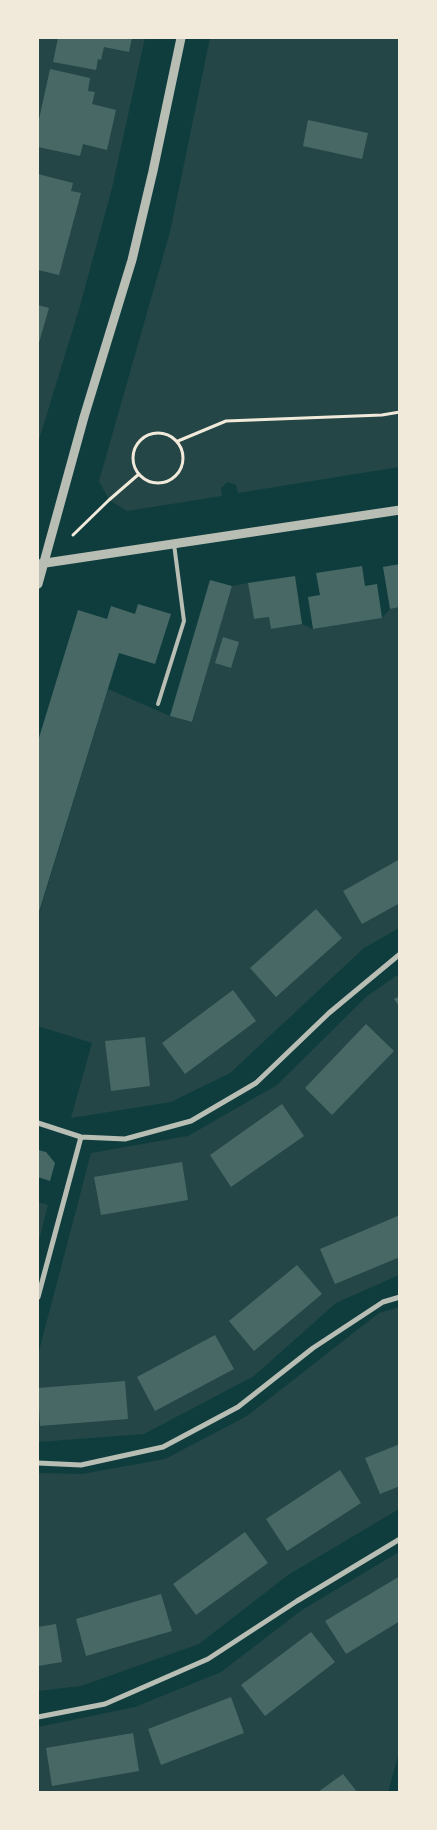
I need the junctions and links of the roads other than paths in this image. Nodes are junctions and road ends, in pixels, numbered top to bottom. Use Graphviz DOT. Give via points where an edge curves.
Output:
graph roads {
  1 [pos="181,38"];
  2 [pos="400,510"];
  3 [pos="174,544"];
  4 [pos="41,564"];
  5 [pos="38,584"];
  6 [pos="158,704"];
  7 [pos="400,954"];
  8 [pos="38,1123"];
  9 [pos="81,1137"];
  10 [pos="38,1297"];
  11 [pos="400,1297"];
  12 [pos="38,1463"];
  13 [pos="400,1539"];
  14 [pos="38,1717"];
  1 -- 4 [label="street" via="132,260"];
  2 -- 3 [label="street"];
  3 -- 4 [label="street"];
  3 -- 6 [label="lane" via="184,621"];
  4 -- 5 [label="street"];
  7 -- 9 [label="street" via="329,1013 256,1084 191,1120 125,1139"];
  8 -- 9 [label="street"];
  9 -- 10 [label="street"];
  11 -- 12 [label="street" via="383,1302 313,1348 238,1407 162,1447 81,1465"];
  13 -- 14 [label="street" via="208,1658 105,1704"];
}
